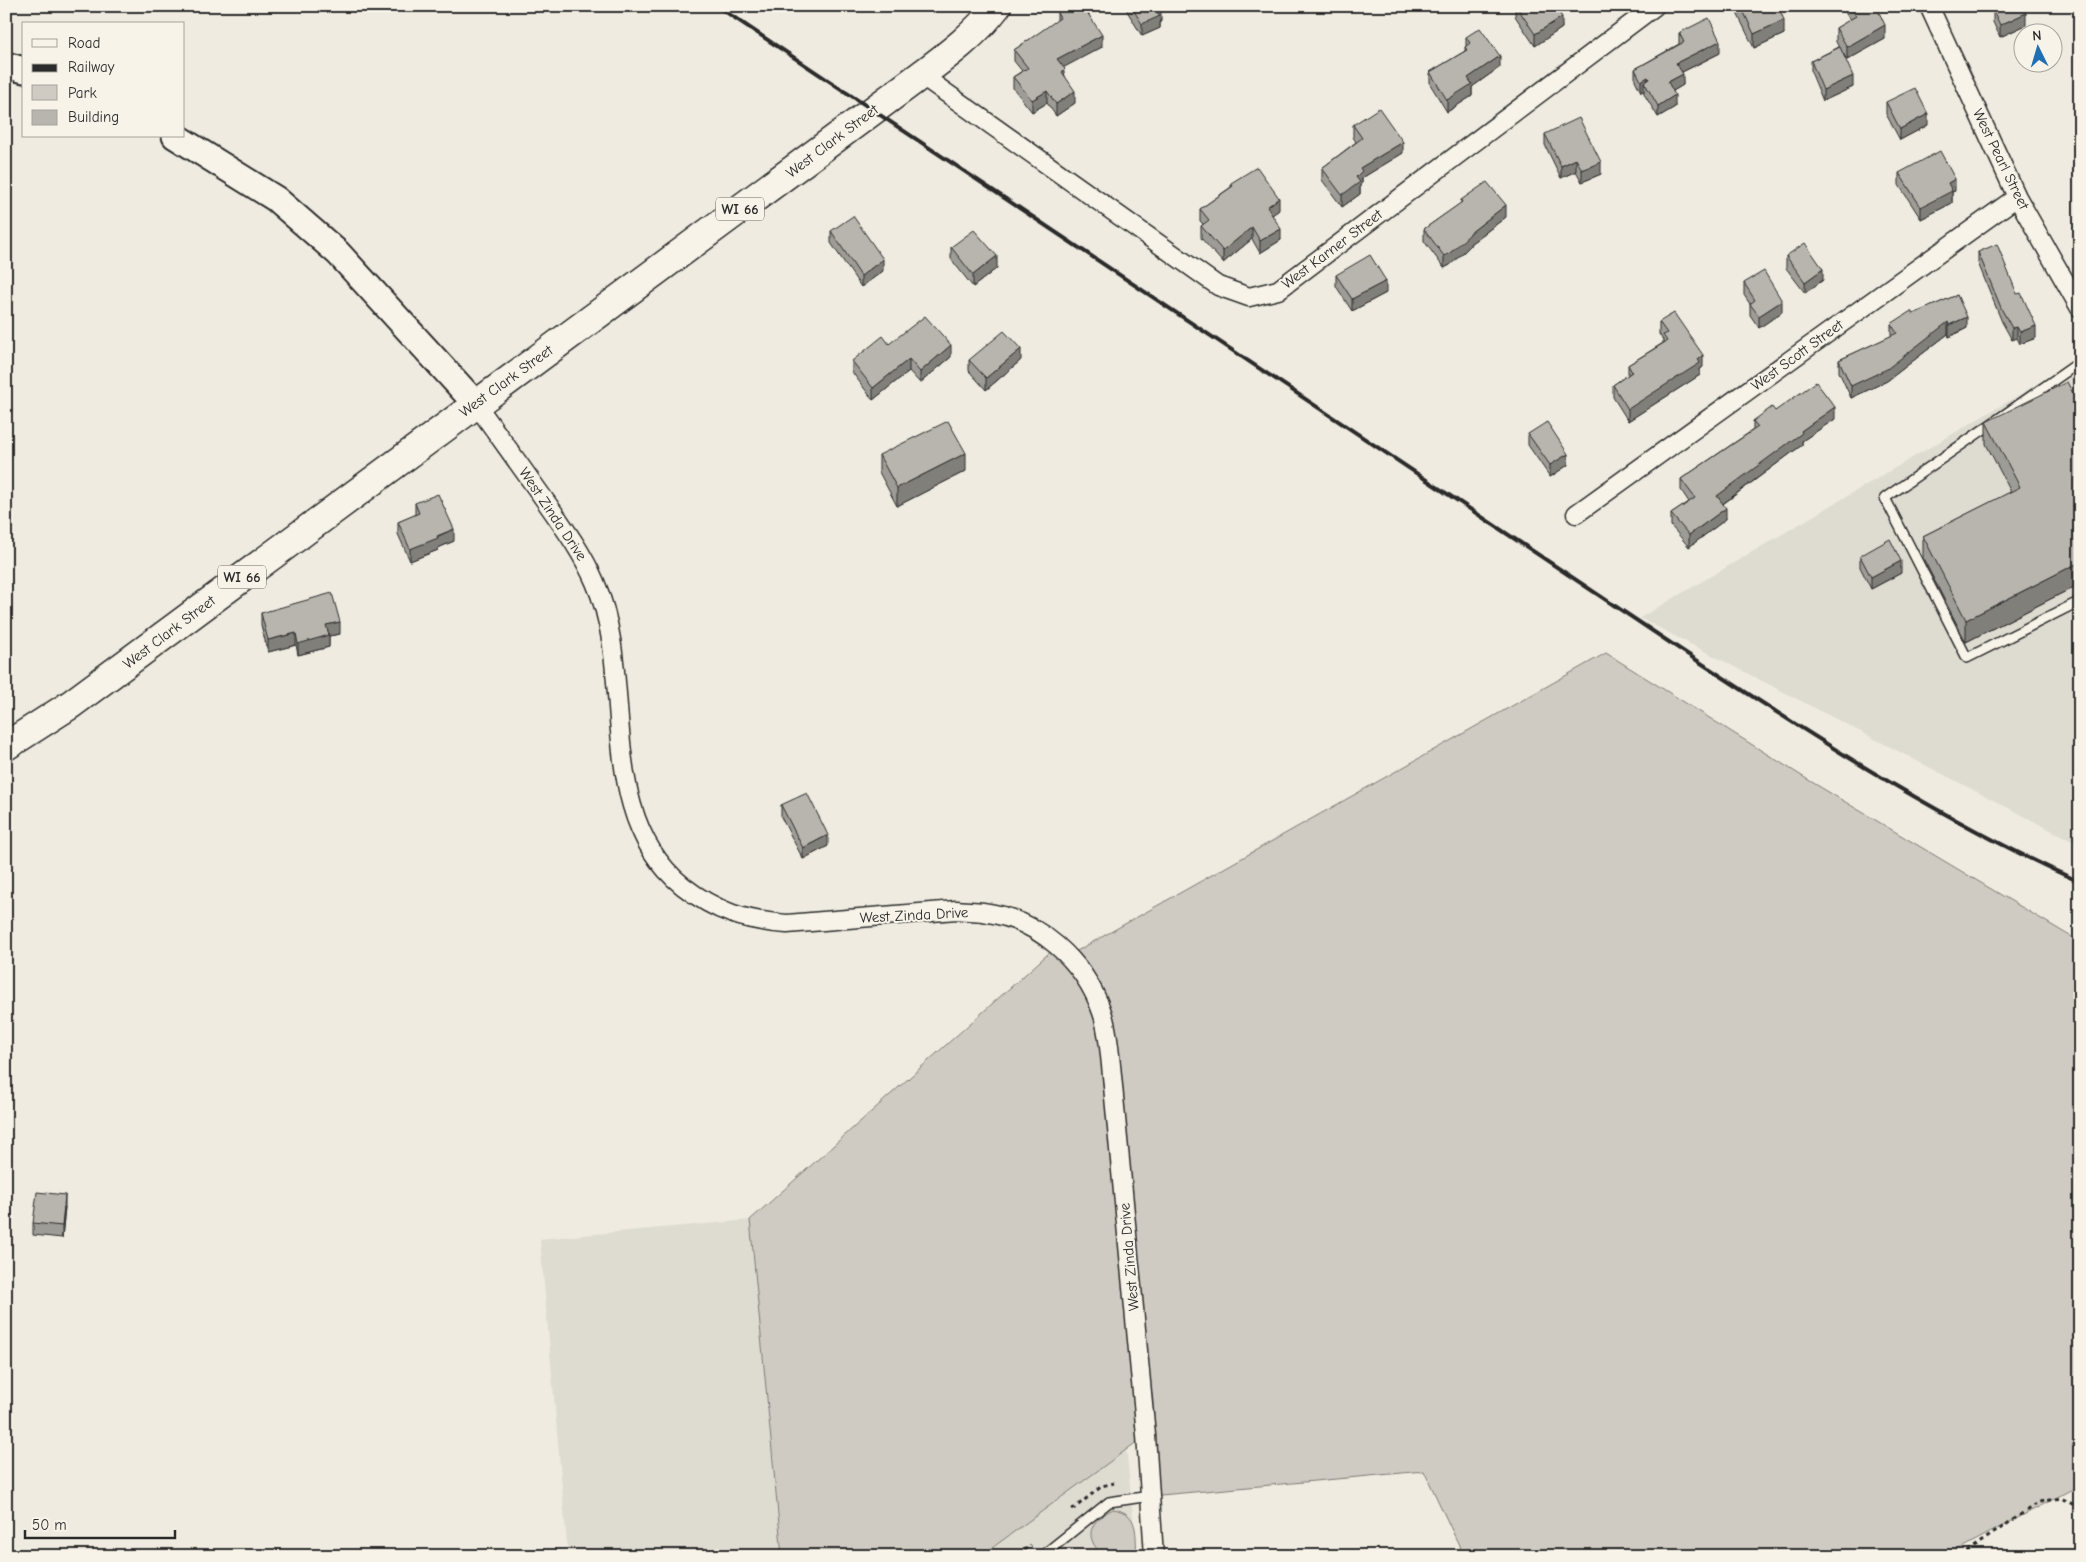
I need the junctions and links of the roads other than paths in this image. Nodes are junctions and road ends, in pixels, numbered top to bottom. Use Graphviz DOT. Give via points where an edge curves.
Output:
graph roads {
  1 [pos="997,6"];
  2 [pos="1655,6"];
  3 [pos="1929,6"];
  4 [pos="6,65"];
  5 [pos="22,69"];
  6 [pos="921,74"];
  7 [pos="178,138"];
  8 [pos="2017,196"];
  9 [pos="2080,308"];
  10 [pos="2080,362"];
  11 [pos="476,404"];
  12 [pos="1576,514"];
  13 [pos="2080,600"];
  14 [pos="6,746"];
  15 [pos="1150,1496"];
  16 [pos="1042,1556"];
  17 [pos="1154,1556"];
  1 -- 6 [label="main road, West Clark Street / WI 66" via="972,35"];
  2 -- 6 [label="street, West Karner Street" via="1278,290 1249,297 1218,286"];
  3 -- 8 [label="street, West Pearl Street"];
  4 -- 5 [label="street"];
  6 -- 11 [label="main road, West Clark Street / WI 66"];
  7 -- 11 [label="street" via="276,200 338,254"];
  8 -- 9 [label="street, West Pearl Street"];
  8 -- 12 [label="street, West Scott Street"];
  10 -- 13 [label="lane" via="1885,498 1967,658"];
  11 -- 14 [label="main road, West Clark Street / WI 66" via="70,705"];
  11 -- 15 [label="street, West Zinda Drive" via="577,546 596,582 605,608 612,649 627,784 633,810 648,844 676,880 709,904 761,922 787,924 956,910 1010,918 1058,945 1092,988 1103,1013 1111,1065"];
  15 -- 16 [label="lane" via="1109,1502"];
  15 -- 17 [label="street, West Zinda Drive"];
}
